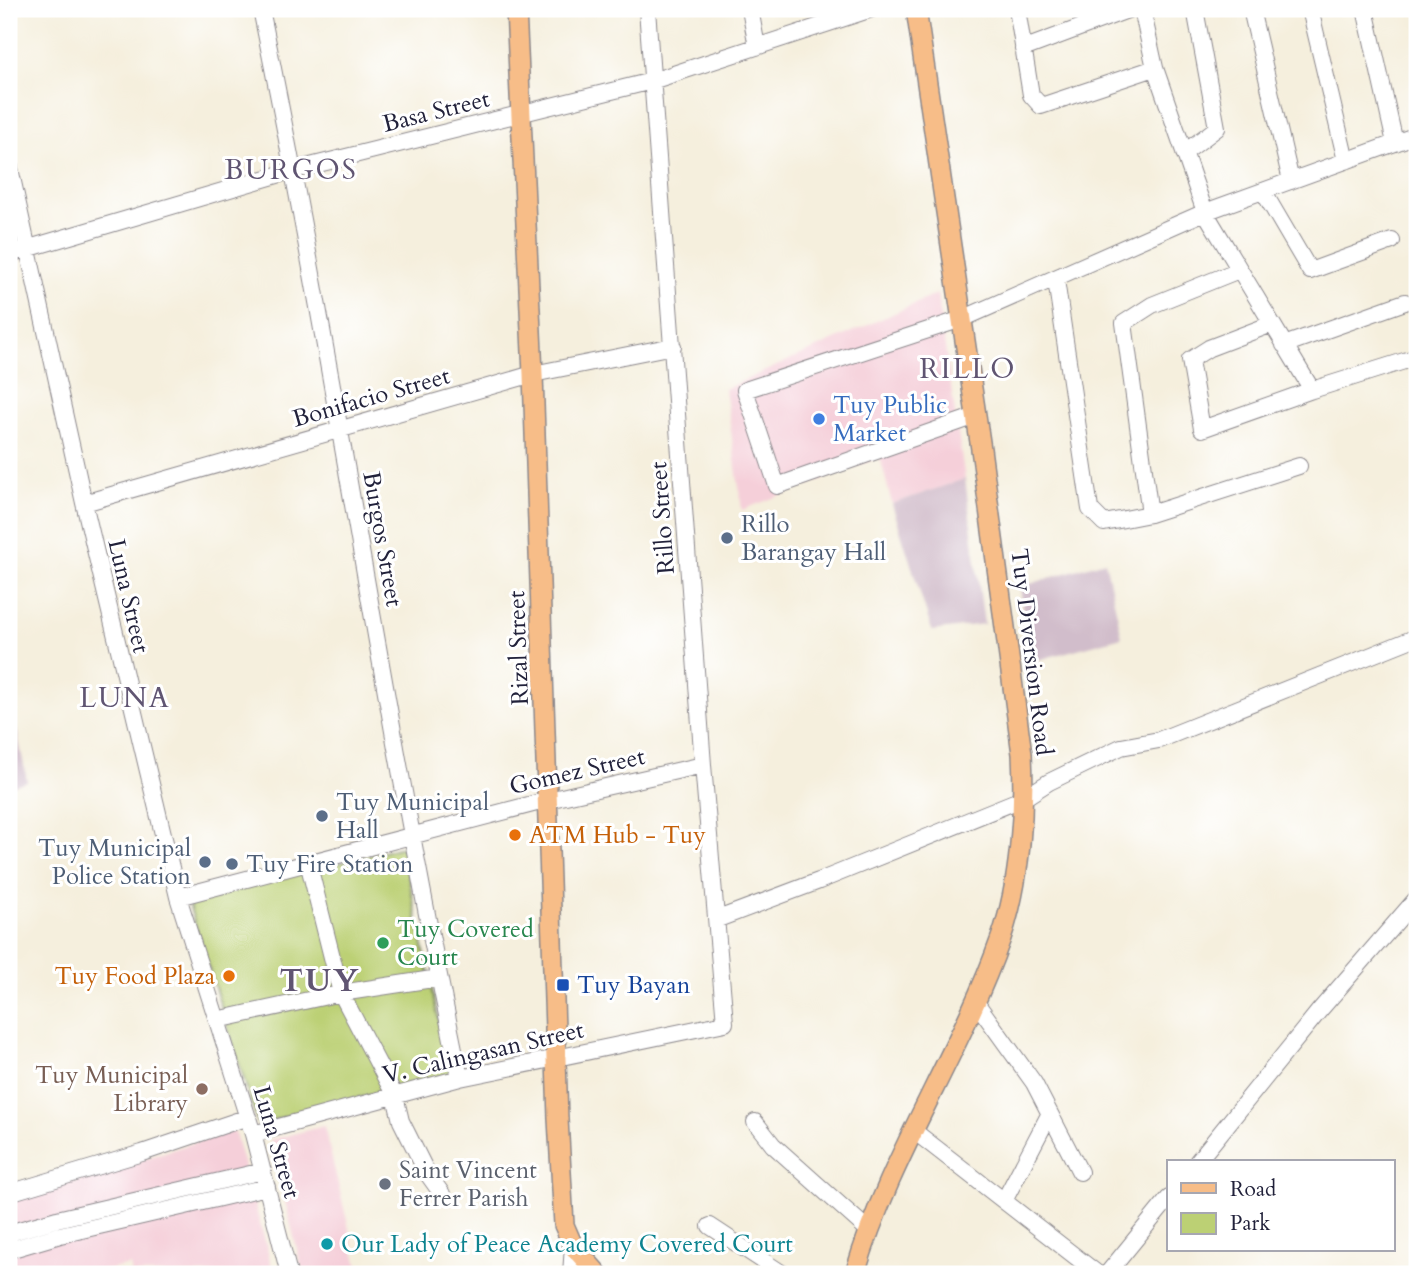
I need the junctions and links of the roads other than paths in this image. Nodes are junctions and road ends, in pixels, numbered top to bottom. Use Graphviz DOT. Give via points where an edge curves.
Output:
graph roads {
  1 [pos="261,9"];
  2 [pos="516,9"];
  3 [pos="647,9"];
  4 [pos="750,9"];
  5 [pos="872,9"];
  6 [pos="916,9"];
  7 [pos="1017,9"];
  8 [pos="1130,9"];
  9 [pos="1142,9"];
  10 [pos="1195,9"];
  11 [pos="1251,9"];
  12 [pos="1310,9"];
  13 [pos="1365,9"];
  14 [pos="757,47"];
  15 [pos="1023,49"];
  16 [pos="1155,68"];
  17 [pos="652,80"];
  18 [pos="521,113"];
  19 [pos="1417,135"];
  20 [pos="1395,143"];
  21 [pos="1184,153"];
  22 [pos="1346,161"];
  23 [pos="9,164"];
  24 [pos="294,170"];
  25 [pos="1291,181"];
  26 [pos="1264,191"];
  27 [pos="1205,212"];
  28 [pos="1392,242"];
  29 [pos="28,248"];
  30 [pos="9,254"];
  31 [pos="1240,270"];
  32 [pos="1056,280"];
  33 [pos="1405,302"];
  34 [pos="962,319"];
  35 [pos="1272,324"];
  36 [pos="673,345"];
  37 [pos="1284,345"];
  38 [pos="1417,357"];
  39 [pos="533,374"];
  40 [pos="1311,390"];
  41 [pos="976,416"];
  42 [pos="341,430"];
  43 [pos="1299,466"];
  44 [pos="84,503"];
  45 [pos="1150,514"];
  46 [pos="1417,637"];
  47 [pos="703,765"];
  48 [pos="1024,798"];
  49 [pos="548,800"];
  50 [pos="412,835"];
  51 [pos="308,862"];
  52 [pos="178,897"];
  53 [pos="1417,898"];
  54 [pos="718,919"];
  55 [pos="439,978"];
  56 [pos="341,993"];
  57 [pos="975,1001"];
  58 [pos="217,1020"];
  59 [pos="725,1023"];
  60 [pos="556,1057"];
  61 [pos="460,1078"];
  62 [pos="395,1096"];
  63 [pos="1049,1115"];
  64 [pos="248,1117"];
  65 [pos="755,1122"];
  66 [pos="914,1131"];
  67 [pos="253,1134"];
  68 [pos="1199,1160"];
  69 [pos="1080,1172"];
  70 [pos="265,1179"];
  71 [pos="9,1193"];
  72 [pos="442,1194"];
  73 [pos="1167,1200"];
  74 [pos="1004,1201"];
  75 [pos="710,1226"];
  76 [pos="868,1230"];
  77 [pos="9,1233"];
  78 [pos="573,1246"];
  79 [pos="9,1250"];
  80 [pos="289,1274"];
  81 [pos="571,1274"];
  82 [pos="598,1274"];
  83 [pos="783,1274"];
  84 [pos="855,1274"];
  85 [pos="1098,1274"];
  86 [pos="1107,1274"];
  1 -- 24 [label="street, Burgos Street"];
  2 -- 18 [label="main road, Rizal Street"];
  3 -- 17 [label="street, Rillo Street"];
  4 -- 14 [label="street"];
  5 -- 14 [label="street, Basa Street"];
  6 -- 34 [label="main road, Tuy Diversion Road"];
  7 -- 15 [label="street"];
  8 -- 15 [label="street"];
  9 -- 16 [label="street"];
  10 -- 21 [label="street" via="1217,128"];
  11 -- 25 [label="street"];
  12 -- 22 [label="street"];
  13 -- 20 [label="street"];
  14 -- 17 [label="street, Basa Street"];
  15 -- 16 [label="street" via="1031,94 1041,106"];
  16 -- 21 [label="street"];
  17 -- 18 [label="street, Basa Street"];
  17 -- 36 [label="street, Rillo Street"];
  18 -- 24 [label="street, Basa Street"];
  18 -- 39 [label="main road, Rizal Street"];
  19 -- 20 [label="street"];
  20 -- 22 [label="street"];
  21 -- 27 [label="street"];
  22 -- 25 [label="street"];
  23 -- 29 [label="street, Luna Street"];
  24 -- 29 [label="street, Basa Street"];
  24 -- 42 [label="street, Burgos Street"];
  25 -- 26 [label="street"];
  26 -- 27 [label="street"];
  26 -- 28 [label="street" via="1310,271"];
  27 -- 31 [label="street"];
  27 -- 32 [label="street"];
  29 -- 30 [label="street, Basa Street"];
  29 -- 44 [label="street, Luna Street"];
  31 -- 35 [label="street"];
  31 -- 45 [label="street" via="1152,305 1125,323"];
  32 -- 34 [label="street"];
  32 -- 45 [label="street" via="1090,509 1104,523"];
  33 -- 37 [label="street"];
  34 -- 41 [label="main road, Tuy Diversion Road"];
  34 -- 41 [label="street" via="745,390 777,486"];
  35 -- 37 [label="street"];
  35 -- 40 [label="street" via="1190,360 1202,429"];
  36 -- 39 [label="street, Bonifacio Street"];
  36 -- 47 [label="street, Rillo Street"];
  37 -- 40 [label="street"];
  38 -- 40 [label="street"];
  39 -- 42 [label="street, Bonifacio Street"];
  39 -- 49 [label="main road, Rizal Street"];
  41 -- 48 [label="main road, Tuy Diversion Road" via="1022,754"];
  42 -- 44 [label="street, Bonifacio Street"];
  42 -- 50 [label="street, Burgos Street"];
  43 -- 45 [label="street"];
  44 -- 52 [label="street, Luna Street"];
  46 -- 48 [label="street" via="1159,740 1121,747"];
  47 -- 49 [label="street, Gomez Street"];
  47 -- 54 [label="street, Rillo Street"];
  48 -- 54 [label="street"];
  48 -- 57 [label="main road, Tuy Diversion Road" via="1001,936"];
  49 -- 50 [label="street, Gomez Street"];
  49 -- 60 [label="main road, Rizal Street"];
  50 -- 51 [label="street, Gomez Street"];
  50 -- 55 [label="street, Burgos Street"];
  51 -- 52 [label="street, Gomez Street"];
  51 -- 56 [label="street"];
  52 -- 58 [label="street, Luna Street"];
  53 -- 68 [label="street"];
  54 -- 59 [label="street, Rillo Street"];
  55 -- 56 [label="street"];
  55 -- 61 [label="street, Burgos Street"];
  56 -- 58 [label="street"];
  56 -- 62 [label="street"];
  57 -- 63 [label="street" via="1034,1083"];
  57 -- 66 [label="main road, Tuy Diversion Road"];
  58 -- 64 [label="street, Luna Street"];
  59 -- 60 [label="street, V. Calingasan Street"];
  60 -- 61 [label="street, V. Calingasan Street"];
  60 -- 78 [label="main road, Rizal Street" via="564,1226"];
  61 -- 62 [label="street, V. Calingasan Street"];
  62 -- 67 [label="street, V. Calingasan Street"];
  62 -- 72 [label="street" via="401,1121"];
  63 -- 69 [label="street"];
  63 -- 74 [label="street"];
  64 -- 67 [label="street, Luna Street"];
  64 -- 71 [label="street"];
  65 -- 76 [label="street"];
  66 -- 74 [label="street"];
  66 -- 76 [label="main road, Tuy Diversion Road"];
  67 -- 70 [label="street, Luna Street"];
  70 -- 77 [label="street" via="57,1219"];
  70 -- 79 [label="street"];
  70 -- 80 [label="street, Luna Street"];
  73 -- 86 [label="street"];
  74 -- 85 [label="street"];
  75 -- 83 [label="street"];
  76 -- 84 [label="main road, Tuy Diversion Road"];
  78 -- 81 [label="street"];
  78 -- 82 [label="main road, Rizal Street"];
}
